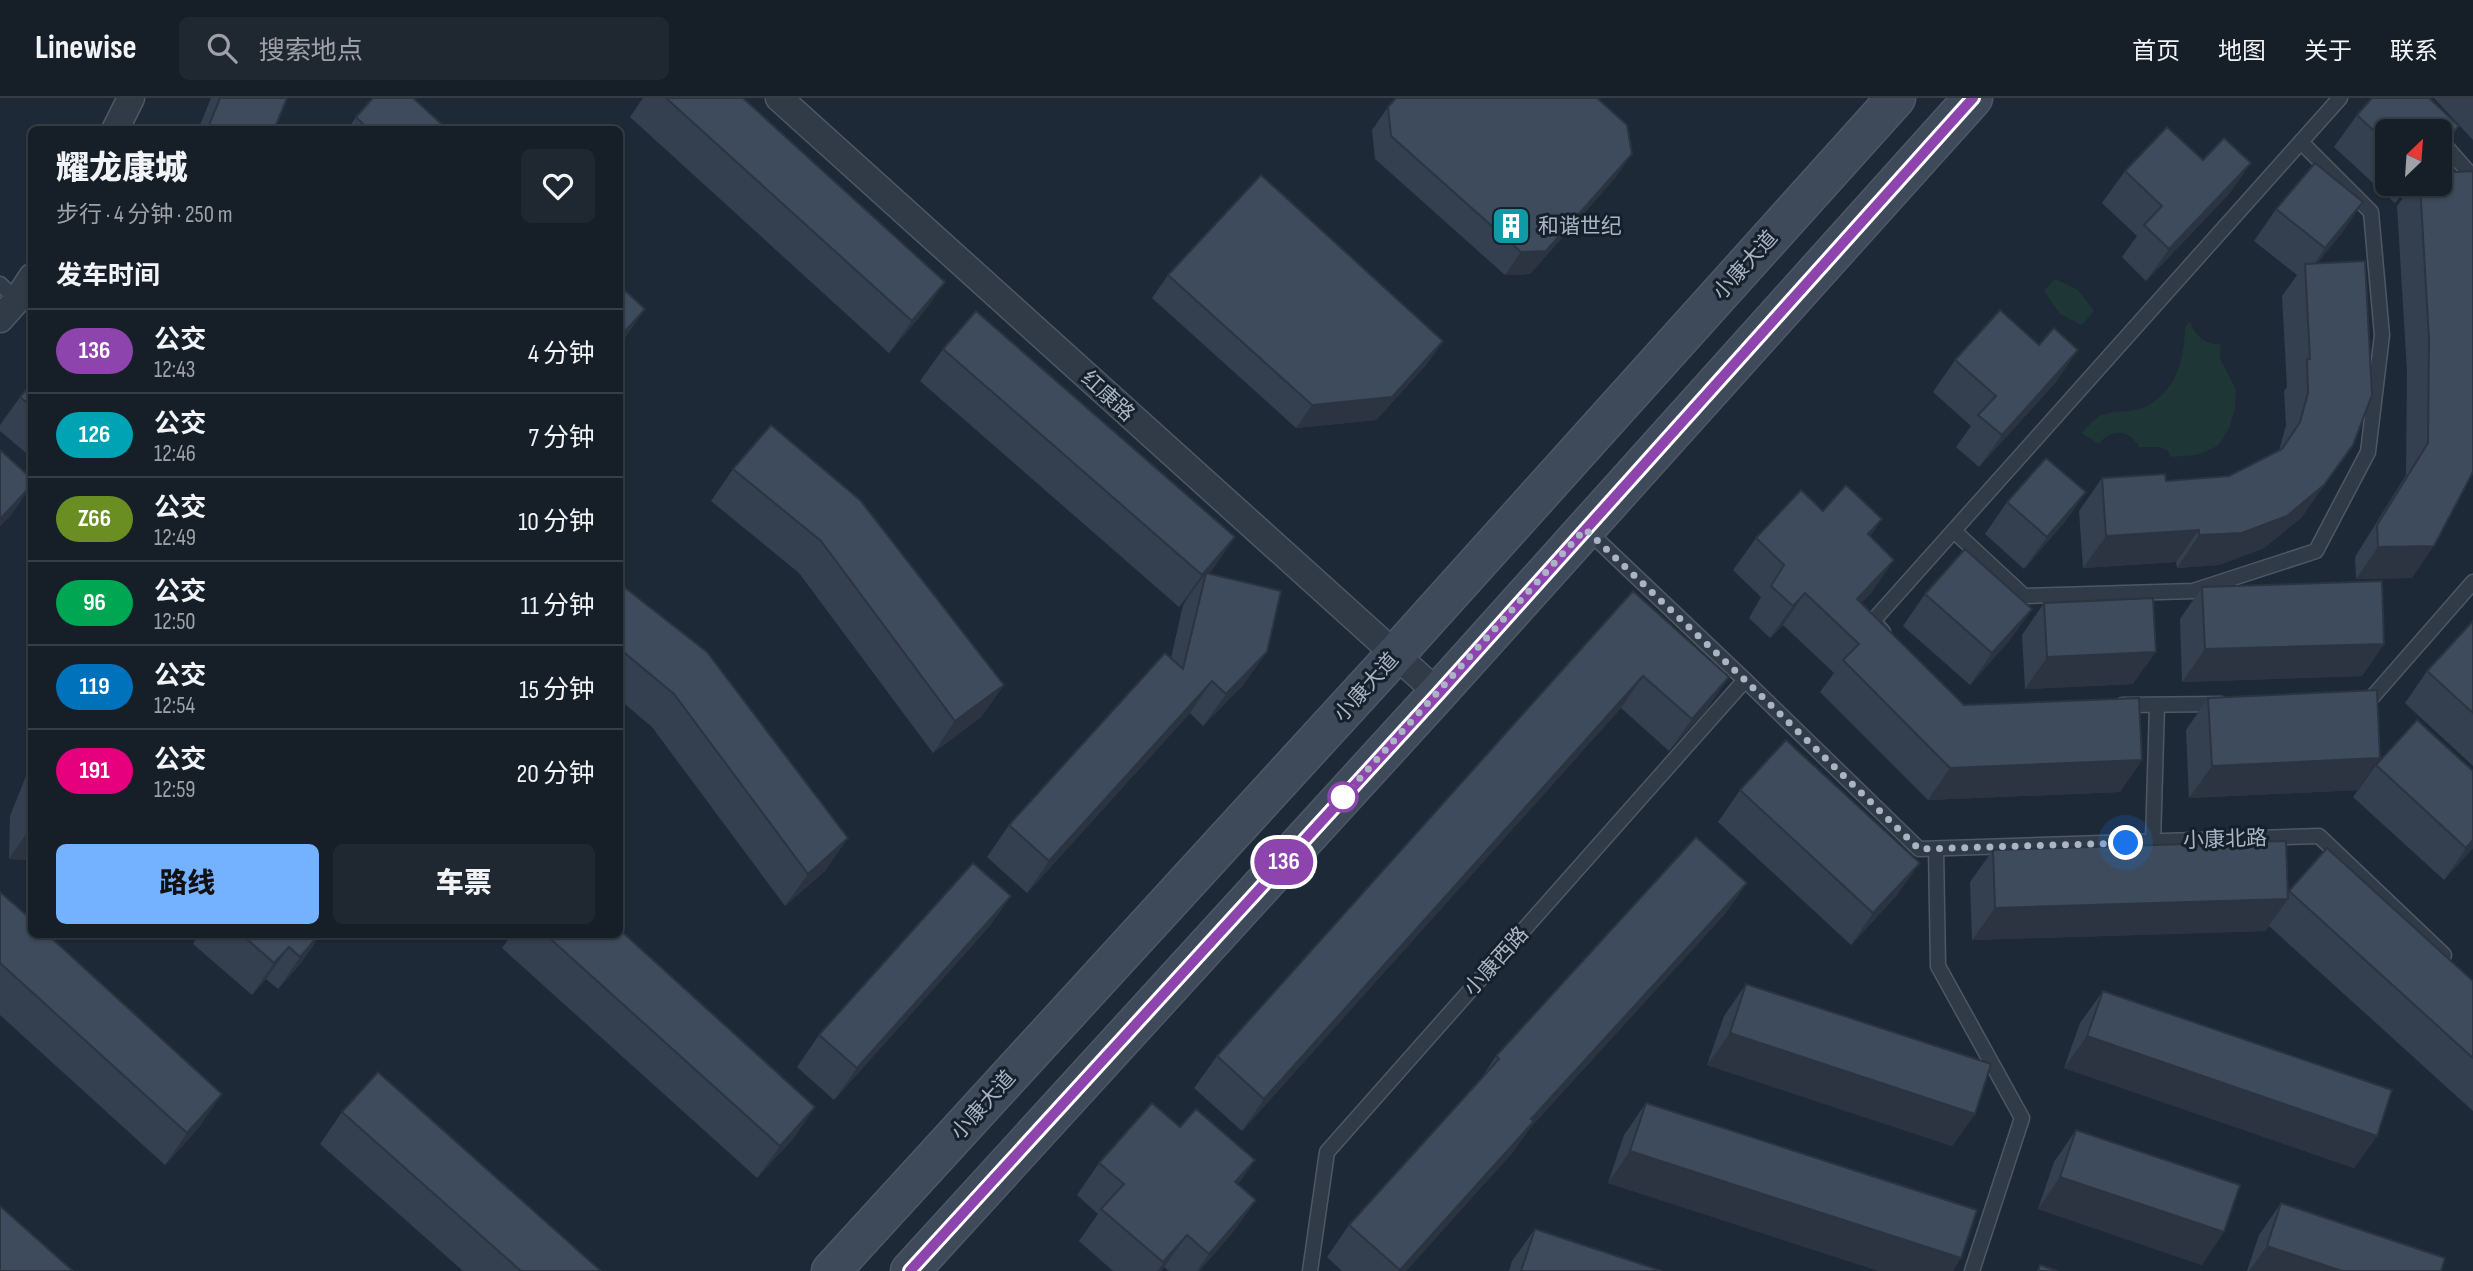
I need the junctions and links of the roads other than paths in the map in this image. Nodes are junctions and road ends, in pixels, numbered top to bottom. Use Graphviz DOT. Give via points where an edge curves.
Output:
graph roads {
  1 [pos="131,98"];
  2 [pos="779,98"];
  3 [pos="1896,98"];
  4 [pos="1973,98"];
  5 [pos="2340,98"];
  6 [pos="117,126"];
  7 [pos="2301,142"];
  8 [pos="2452,153"];
  9 [pos="2473,177"];
  10 [pos="28,281"];
  11 [pos="6,301"];
  12 [pos="1585,529"];
  13 [pos="1954,531"];
  14 [pos="2473,582"];
  15 [pos="1891,640"];
  16 [pos="1394,656"];
  17 [pos="1745,680"];
  18 [pos="1438,694"];
  19 [pos="2354,702"];
  20 [pos="2236,704"];
  21 [pos="2103,705"];
  22 [pos="2157,705"];
  23 [pos="2153,842"];
  24 [pos="1936,849"];
  25 [pos="2459,969"];
  26 [pos="831,1271"];
  27 [pos="909,1271"];
  28 [pos="1310,1271"];
  29 [pos="1972,1271"];
  1 -- 6 [label="street"];
  2 -- 16 [label="street, 红康路"];
  3 -- 16 [label="main road, 小康大道"];
  4 -- 12 [label="main road"];
  5 -- 7 [label="lane"];
  7 -- 13 [label="lane"];
  7 -- 13 [label="lane" via="2371,212 2382,335 2368,453 2316,551 2193,591 2024,596"];
  8 -- 9 [label="lane"];
  10 -- 11 [label="street"];
  12 -- 17 [label="lane, 小康北路"];
  12 -- 18 [label="main road"];
  13 -- 15 [label="lane" via="1872,621"];
  14 -- 19 [label="lane" via="2368,702"];
  16 -- 18 [label="street, 红康路"];
  16 -- 26 [label="main road, 小康大道"];
  17 -- 24 [label="lane, 小康北路" via="1919,849"];
  17 -- 28 [label="lane, 小康西路" via="1327,1152"];
  18 -- 27 [label="main road"];
  20 -- 22 [label="lane"];
  21 -- 22 [label="lane"];
  22 -- 23 [label="lane"];
  23 -- 24 [label="lane, 小康北路"];
  23 -- 25 [label="lane, 小康北路" via="2319,836"];
  24 -- 29 [label="lane" via="1938,966 2022,1118"];
}
